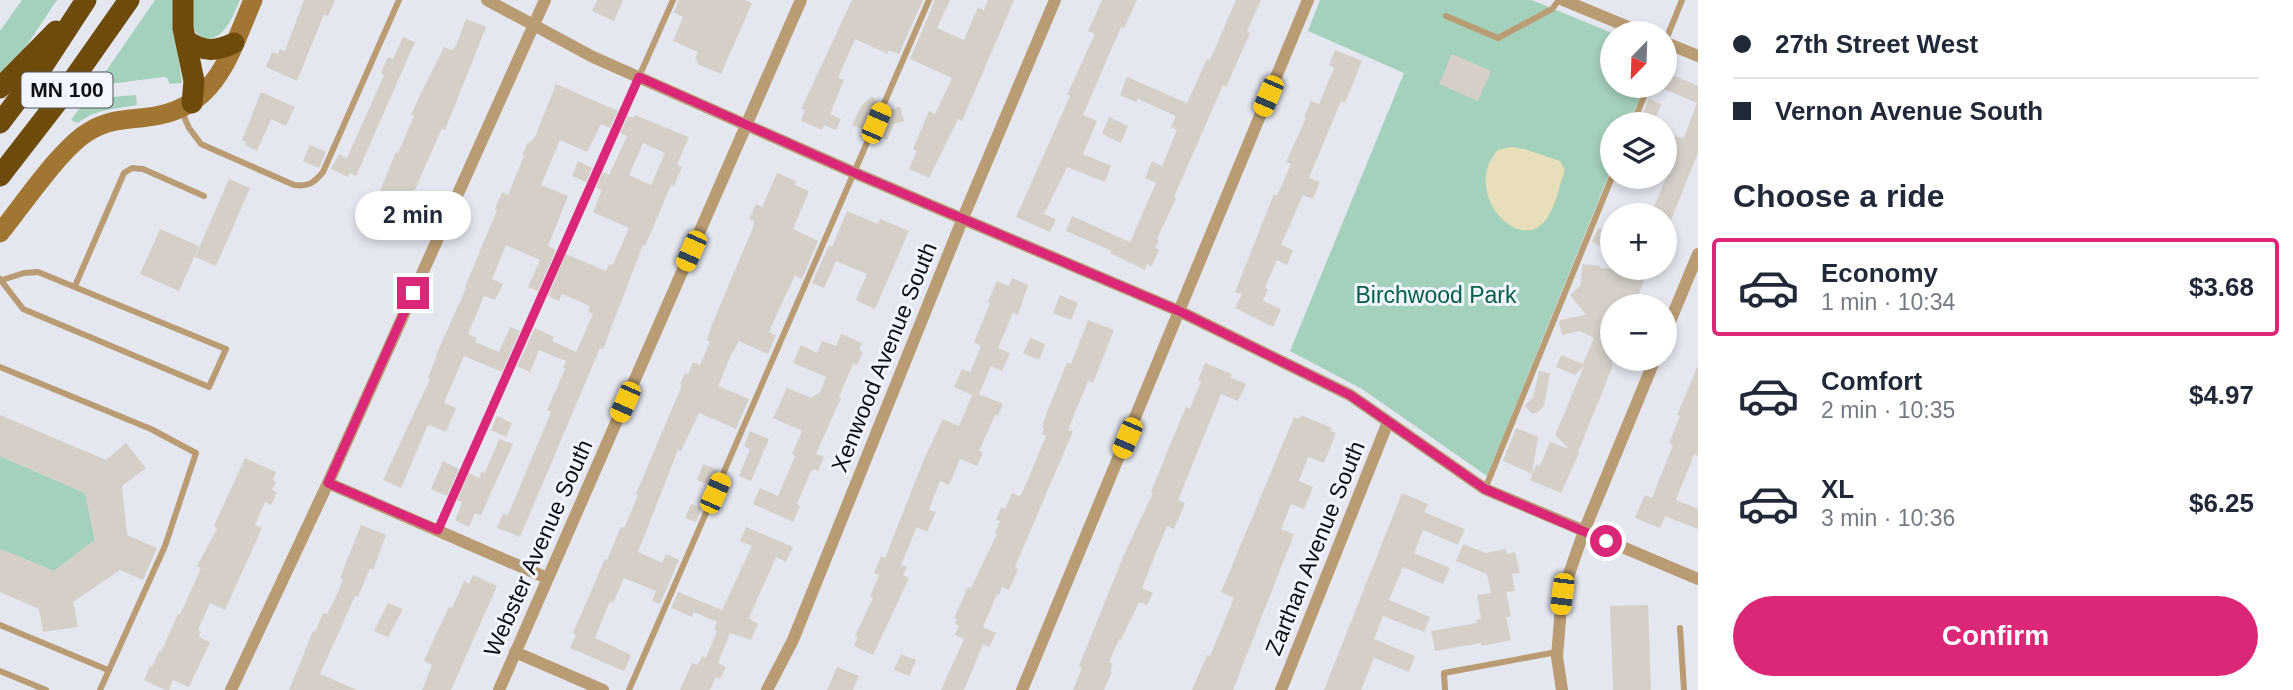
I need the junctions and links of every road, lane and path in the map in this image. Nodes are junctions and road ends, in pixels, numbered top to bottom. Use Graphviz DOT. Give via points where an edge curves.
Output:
graph roads {
  1 [pos="129,0"];
  2 [pos="183,0"];
  3 [pos="253,0"];
  4 [pos="399,0"];
  5 [pos="487,0"];
  6 [pos="545,0"];
  7 [pos="673,0"];
  8 [pos="801,0"];
  9 [pos="929,0"];
  10 [pos="1055,0"];
  11 [pos="1308,0"];
  12 [pos="1561,0"];
  13 [pos="1682,0"];
  14 [pos="84,3"];
  15 [pos="1446,16"];
  16 [pos="1613,21"];
  17 [pos="1673,21"];
  18 [pos="533,25"];
  19 [pos="186,40"];
  20 [pos="234,43"];
  21 [pos="1677,48"];
  22 [pos="1698,56"];
  23 [pos="639,77"];
  24 [pos="0,88"];
  25 [pos="186,106"];
  26 [pos="0,123"];
  27 [pos="747,125"];
  28 [pos="855,173"];
  29 [pos="0,176"];
  30 [pos="1607,189"];
  31 [pos="204,196"];
  32 [pos="963,218"];
  33 [pos="0,233"];
  34 [pos="1698,254"];
  35 [pos="1,279"];
  36 [pos="75,286"];
  37 [pos="1677,305"];
  38 [pos="1179,311"];
  39 [pos="0,368"];
  40 [pos="1650,371"];
  41 [pos="1388,422"];
  42 [pos="328,483"];
  43 [pos="1485,489"];
  44 [pos="438,530"];
  45 [pos="1584,531"];
  46 [pos="547,579"];
  47 [pos="1698,579"];
  48 [pos="0,625"];
  49 [pos="1680,628"];
  50 [pos="515,652"];
  51 [pos="1557,652"];
  52 [pos="108,670"];
  53 [pos="0,671"];
  54 [pos="46,690"];
  55 [pos="100,690"];
  56 [pos="231,690"];
  57 [pos="499,690"];
  58 [pos="603,690"];
  59 [pos="629,690"];
  60 [pos="768,690"];
  61 [pos="1022,690"];
  62 [pos="1281,690"];
  63 [pos="1445,690"];
  64 [pos="1562,690"];
  65 [pos="1684,690"];
  1 -- 29 [label="highway, MN 100"];
  2 -- 19 [label="highway"];
  3 -- 20 [label="street"];
  4 -- 25 [label="lane" via="323,172 309,186 294,185 201,144 189,128"];
  5 -- 18 [label="street"];
  6 -- 18 [label="street"];
  7 -- 23 [label="lane"];
  8 -- 27 [label="street, Webster Avenue South"];
  9 -- 28 [label="lane"];
  10 -- 32 [label="street, Xenwood Avenue South"];
  11 -- 38 [label="street"];
  12 -- 15 [label="lane" via="1498,38"];
  12 -- 16 [label="street"];
  13 -- 17 [label="lane"];
  14 -- 24 [label="highway"];
  14 -- 26 [label="highway, MN 100"];
  18 -- 23 [label="street"];
  18 -- 42 [label="street"];
  19 -- 20 [label="highway" via="210,50"];
  19 -- 25 [label="highway" via="194,81"];
  20 -- 25 [label="street" via="210,88"];
  21 -- 22 [label="street"];
  23 -- 27 [label="street"];
  23 -- 44 [label="lane"];
  25 -- 33 [label="street" via="159,116 111,121 84,134"];
  27 -- 28 [label="street"];
  27 -- 46 [label="street, Webster Avenue South"];
  28 -- 32 [label="street"];
  28 -- 59 [label="lane"];
  30 -- 43 [label="lane"];
  31 -- 36 [label="lane" via="143,169 124,173"];
  32 -- 38 [label="street"];
  32 -- 60 [label="street, Xenwood Avenue South" via="793,640"];
  34 -- 37 [label="street"];
  35 -- 36 [label="lane" via="38,272"];
  35 -- 36 [label="lane" via="23,309 209,387 226,349"];
  38 -- 41 [label="street" via="1350,395"];
  38 -- 61 [label="street"];
  39 -- 52 [label="lane" via="151,429 196,453 165,546"];
  40 -- 45 [label="street"];
  41 -- 43 [label="street"];
  41 -- 62 [label="street, Zarthan Avenue South"];
  42 -- 44 [label="street"];
  42 -- 56 [label="street"];
  43 -- 45 [label="street"];
  44 -- 46 [label="street"];
  45 -- 47 [label="street"];
  45 -- 51 [label="street" via="1562,594"];
  46 -- 50 [label="street, Webster Avenue South"];
  48 -- 52 [label="lane"];
  49 -- 65 [label="lane"];
  50 -- 57 [label="street, Webster Avenue South"];
  50 -- 58 [label="street"];
  51 -- 63 [label="lane" via="1444,673"];
  51 -- 64 [label="street"];
  52 -- 55 [label="lane"];
  53 -- 54 [label="lane"];
}
